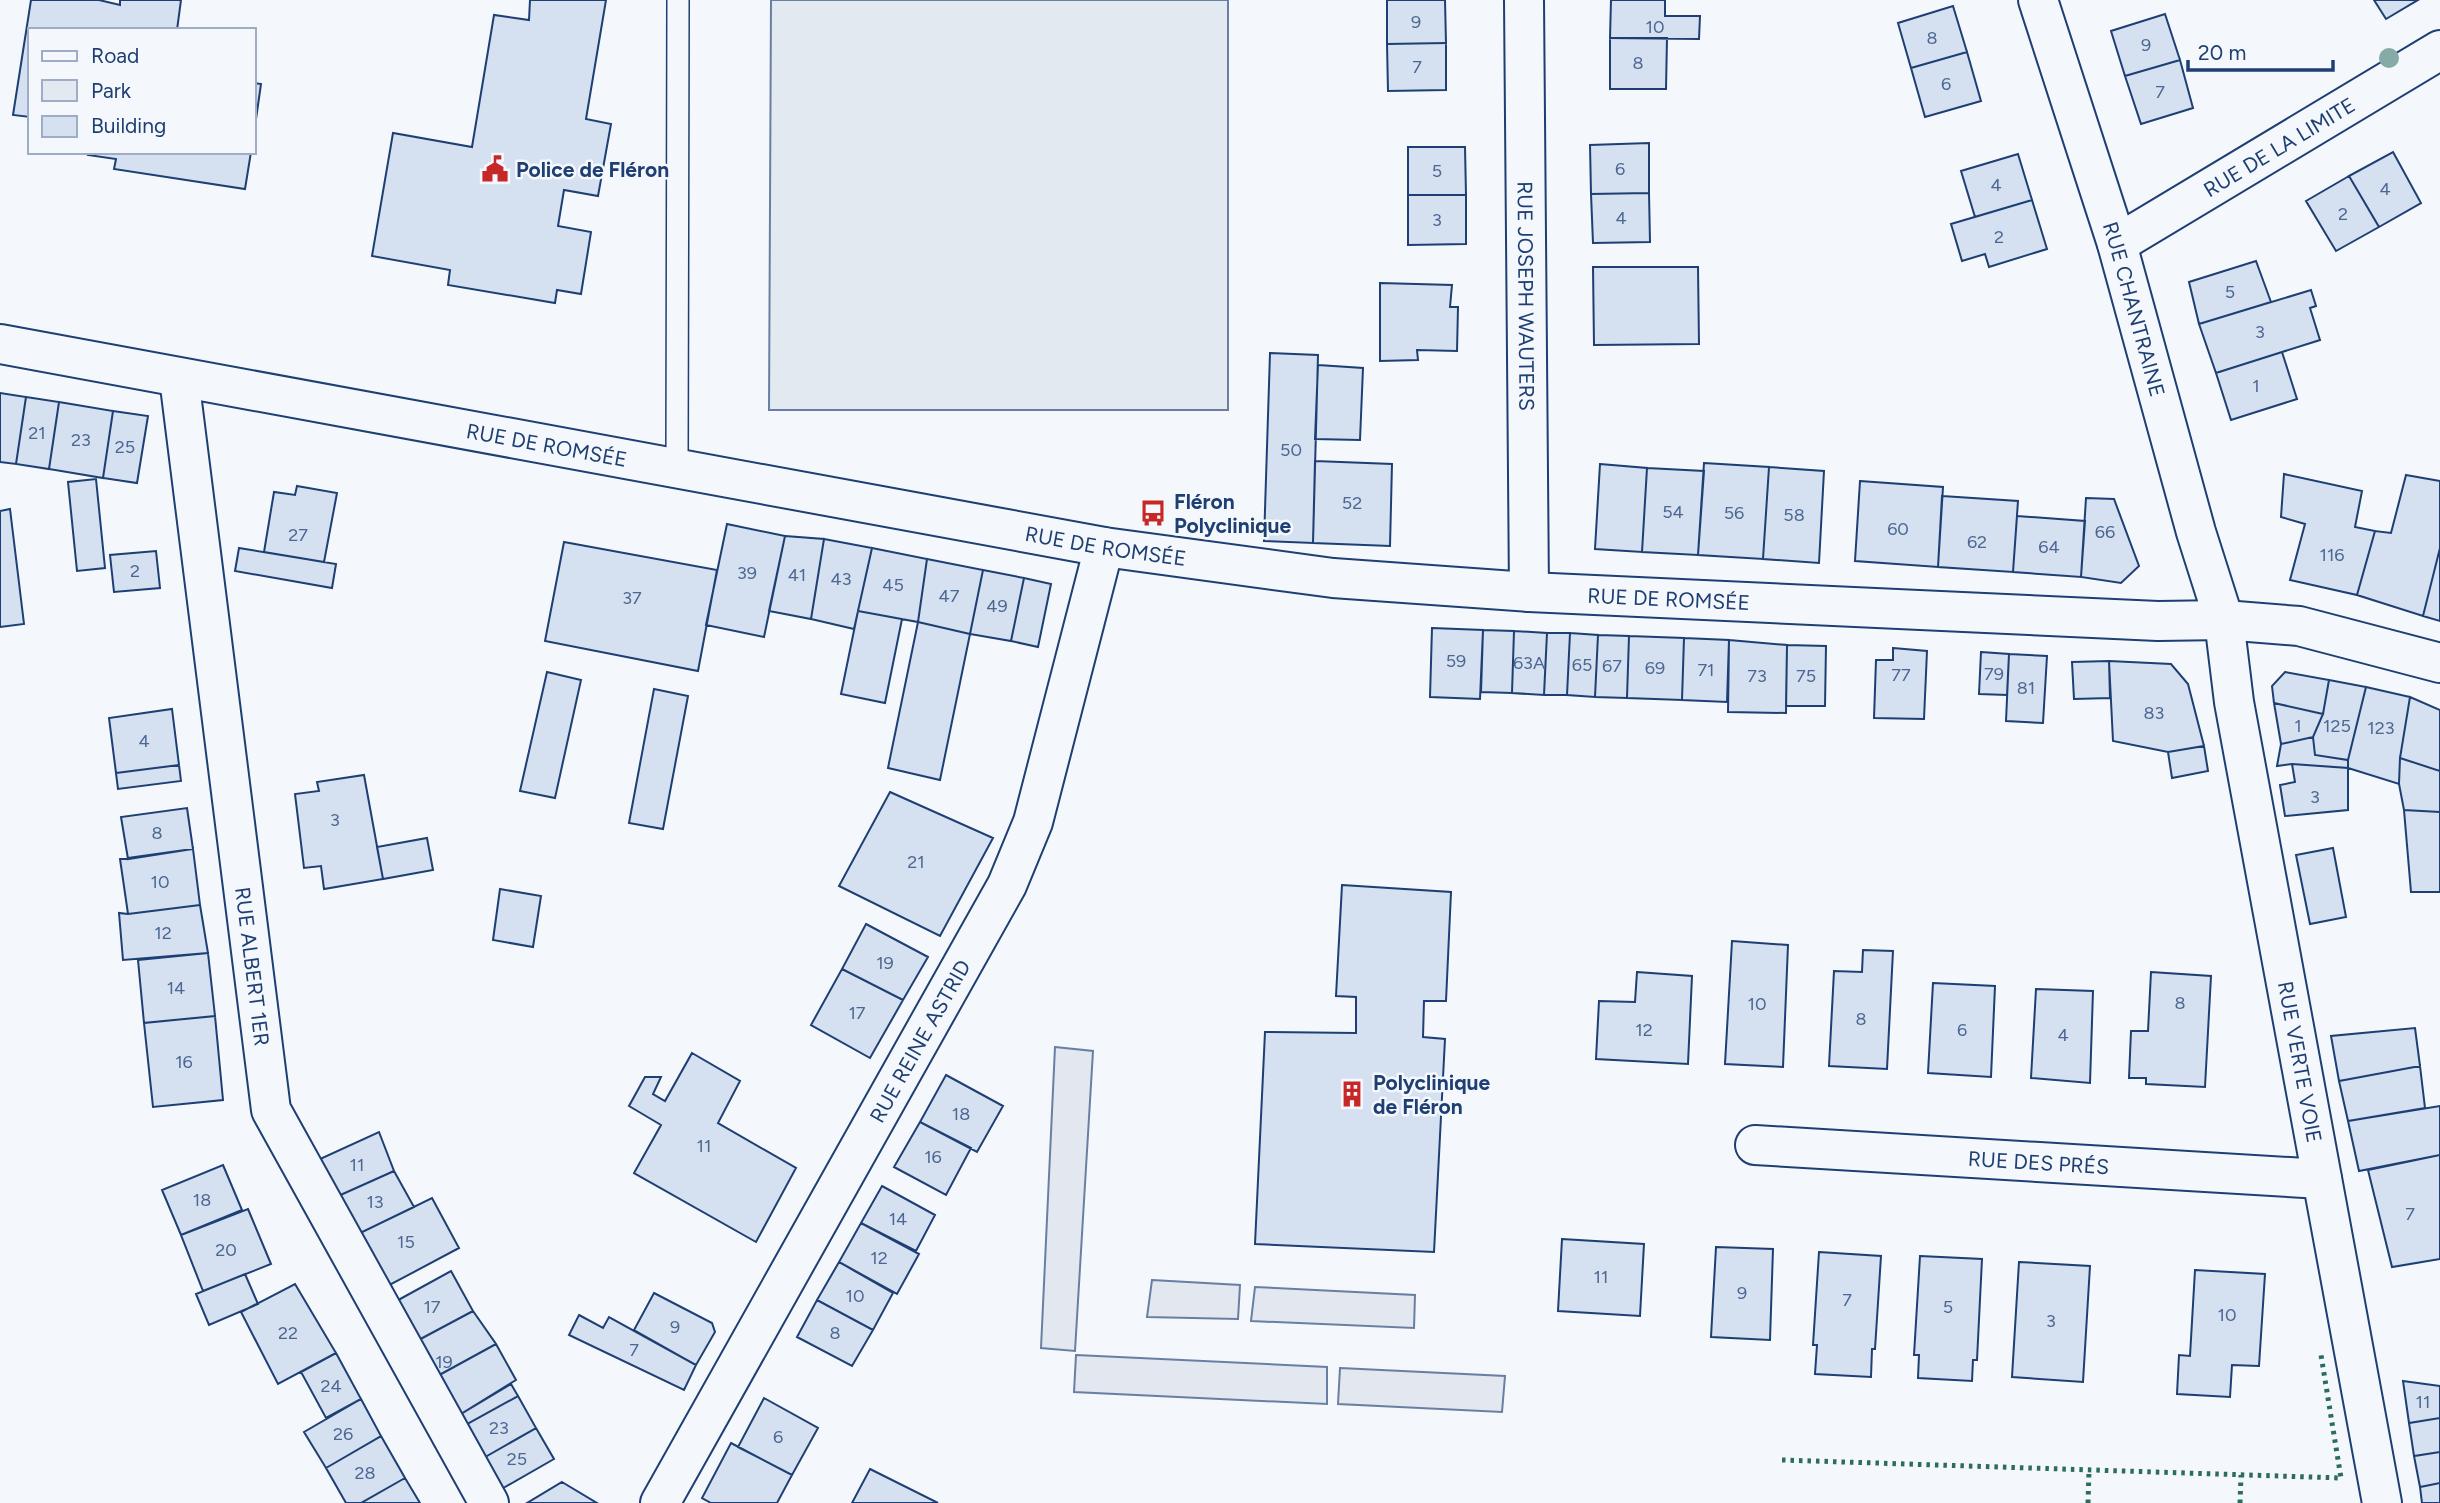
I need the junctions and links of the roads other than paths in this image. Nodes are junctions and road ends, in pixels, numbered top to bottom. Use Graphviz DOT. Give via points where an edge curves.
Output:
graph roads {
  1 [pos="678,0"];
  2 [pos="1524,0"];
  3 [pos="2038,0"];
  4 [pos="2440,50"];
  5 [pos="2117,244"];
  6 [pos="0,344"];
  7 [pos="178,378"];
  8 [pos="677,469"];
  9 [pos="1104,547"];
  10 [pos="1530,592"];
  11 [pos="2224,620"];
  12 [pos="2440,663"];
  13 [pos="1755,1145"];
  14 [pos="2322,1179"];
  15 [pos="489,1503"];
  16 [pos="660,1503"];
  17 [pos="2382,1503"];
  1 -- 8 [label="lane"];
  2 -- 10 [label="street, RUE JOSEPH WAUTERS"];
  3 -- 5 [label="street, RUE CHANTRAINE"];
  4 -- 5 [label="street, RUE DE LA LIMITE"];
  5 -- 11 [label="street, RUE CHANTRAINE"];
  6 -- 7 [label="street, RUE DE ROMSÉE"];
  7 -- 8 [label="street, RUE DE ROMSÉE"];
  7 -- 15 [label="street, RUE ALBERT 1ER" via="271,1110"];
  8 -- 9 [label="street, RUE DE ROMSÉE"];
  9 -- 10 [label="street, RUE DE ROMSÉE" via="1333,578"];
  9 -- 16 [label="street, RUE REINE ASTRID" via="1033,822 1007,885"];
  10 -- 11 [label="street, RUE DE ROMSÉE" via="2144,621"];
  11 -- 12 [label="street, RUE DE ROMSÉE" via="2299,626"];
  11 -- 14 [label="street, RUE VERTE VOIE" via="2234,702"];
  13 -- 14 [label="street, RUE DES PRÉS"];
  14 -- 17 [label="street, RUE VERTE VOIE"];
}
